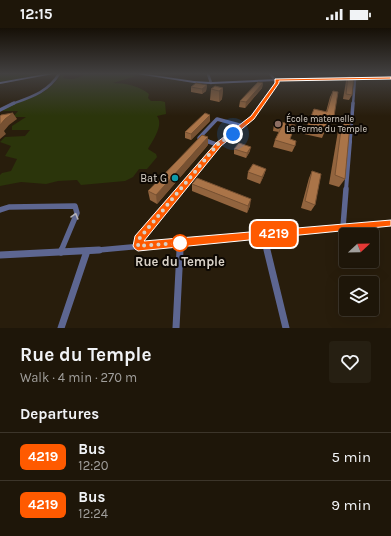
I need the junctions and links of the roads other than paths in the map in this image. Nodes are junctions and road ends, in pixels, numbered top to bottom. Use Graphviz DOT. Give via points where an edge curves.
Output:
graph roads {
  1 [pos="46,88"];
  2 [pos="273,88"];
  3 [pos="354,88"];
  4 [pos="0,110"];
  5 [pos="243,126"];
  6 [pos="218,145"];
  7 [pos="0,210"];
  8 [pos="391,224"];
  9 [pos="343,227"];
  10 [pos="263,235"];
  11 [pos="180,243"];
  12 [pos="138,246"];
  13 [pos="87,251"];
  14 [pos="61,252"];
  15 [pos="0,255"];
  16 [pos="61,328"];
  17 [pos="176,328"];
  18 [pos="286,328"];
  1 -- 4 [label="street" via="39,94"];
  2 -- 5 [label="street"];
  3 -- 9 [label="street"];
  5 -- 6 [label="street"];
  5 -- 6 [label="street" via="217,120 199,138"];
  6 -- 12 [label="street" via="139,239"];
  14 -- 7 [label="street, one-way" via="77,213 75,206 69,204 9,207"];
  8 -- 9 [label="street"];
  9 -- 10 [label="street"];
  10 -- 11 [label="street"];
  10 -- 18 [label="street"];
  11 -- 12 [label="street"];
  11 -- 17 [label="street"];
  12 -- 13 [label="street"];
  13 -- 14 [label="street"];
  13 -- 16 [label="street"];
  14 -- 15 [label="street"];
}
